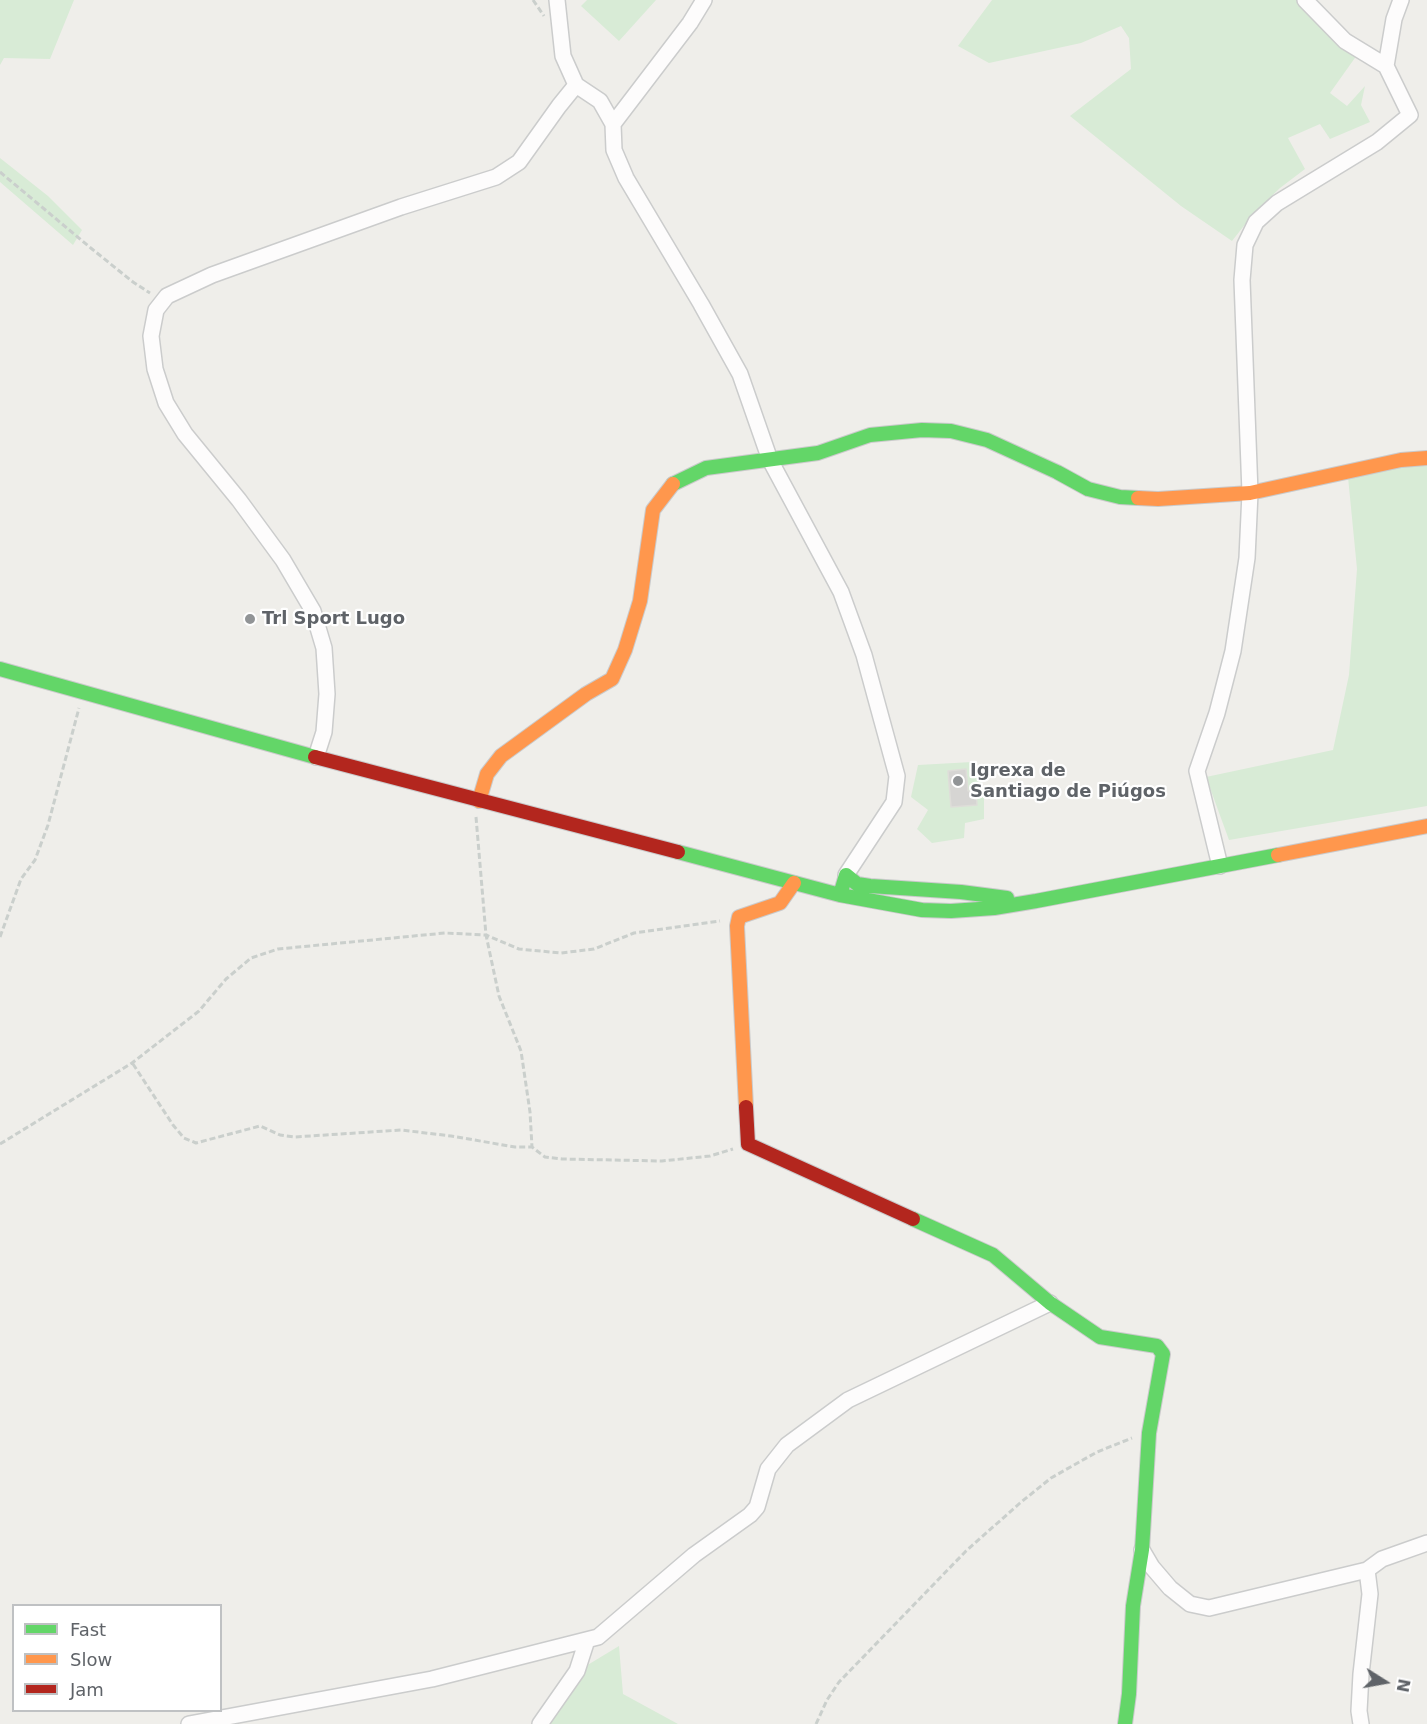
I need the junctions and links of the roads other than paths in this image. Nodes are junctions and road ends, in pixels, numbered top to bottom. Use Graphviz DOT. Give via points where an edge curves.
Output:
graph roads {
  1 [pos="557,0"];
  2 [pos="704,0"];
  3 [pos="1305,0"];
  4 [pos="1401,0"];
  5 [pos="1386,66"];
  6 [pos="576,85"];
  7 [pos="613,124"];
  8 [pos="1427,458"];
  9 [pos="770,460"];
  10 [pos="1250,493"];
  11 [pos="0,669"];
  12 [pos="315,757"];
  13 [pos="479,801"];
  14 [pos="1427,826"];
  15 [pos="1220,866"];
  16 [pos="846,875"];
  17 [pos="794,883"];
  18 [pos="840,895"];
  19 [pos="1035,901"];
  20 [pos="1050,1304"];
  21 [pos="1427,1543"];
  22 [pos="1142,1550"];
  23 [pos="1367,1570"];
  24 [pos="587,1640"];
  25 [pos="189,1724"];
  26 [pos="540,1724"];
  27 [pos="1125,1724"];
  28 [pos="1361,1724"];
  1 -- 6 [label="street" via="563,56"];
  2 -- 7 [label="street"];
  3 -- 5 [label="street" via="1345,41"];
  4 -- 5 [label="street"];
  5 -- 10 [label="street" via="1410,115 1377,142 1277,203 1256,222 1245,245 1242,280"];
  6 -- 7 [label="street" via="600,101"];
  6 -- 12 [label="street" via="519,162 496,177 212,276 167,296 156,310 151,336 155,369 166,404 283,560 313,610 324,648 327,694 324,732"];
  7 -- 9 [label="street" via="614,150 626,178 740,374"];
  8 -- 10 [label="street" via="1401,460"];
  9 -- 10 [label="street" via="818,453 870,435 951,431 987,440 1088,489 1120,497 1158,499"];
  9 -- 13 [label="street" via="706,468 672,485 653,510 640,601 612,679 501,756 487,774"];
  9 -- 16 [label="street" via="841,592 864,655 897,776 894,802"];
  10 -- 15 [label="street" via="1247,558 1233,651 1197,771"];
  11 -- 12 [label="street"];
  12 -- 13 [label="street"];
  13 -- 17 [label="street"];
  14 -- 15 [label="street"];
  15 -- 19 [label="street"];
  16 -- 18 [label="street"];
  16 -- 19 [label="street" via="857,884 870,886"];
  17 -- 18 [label="street"];
  17 -- 20 [label="street" via="780,903 739,917 748,1144 993,1255"];
  18 -- 19 [label="street" via="922,910 951,911"];
  20 -- 22 [label="street" via="1100,1337 1157,1346 1163,1354 1149,1434"];
  20 -- 24 [label="street" via="848,1400 787,1445 768,1469 757,1506 750,1515 694,1554 598,1637"];
  21 -- 23 [label="street" via="1382,1559"];
  22 -- 23 [label="street" via="1170,1588 1190,1604 1209,1608"];
  22 -- 27 [label="street" via="1133,1606"];
  23 -- 28 [label="street" via="1371,1594 1361,1674"];
  24 -- 25 [label="street" via="432,1679"];
  24 -- 26 [label="street" via="577,1671"];
}
